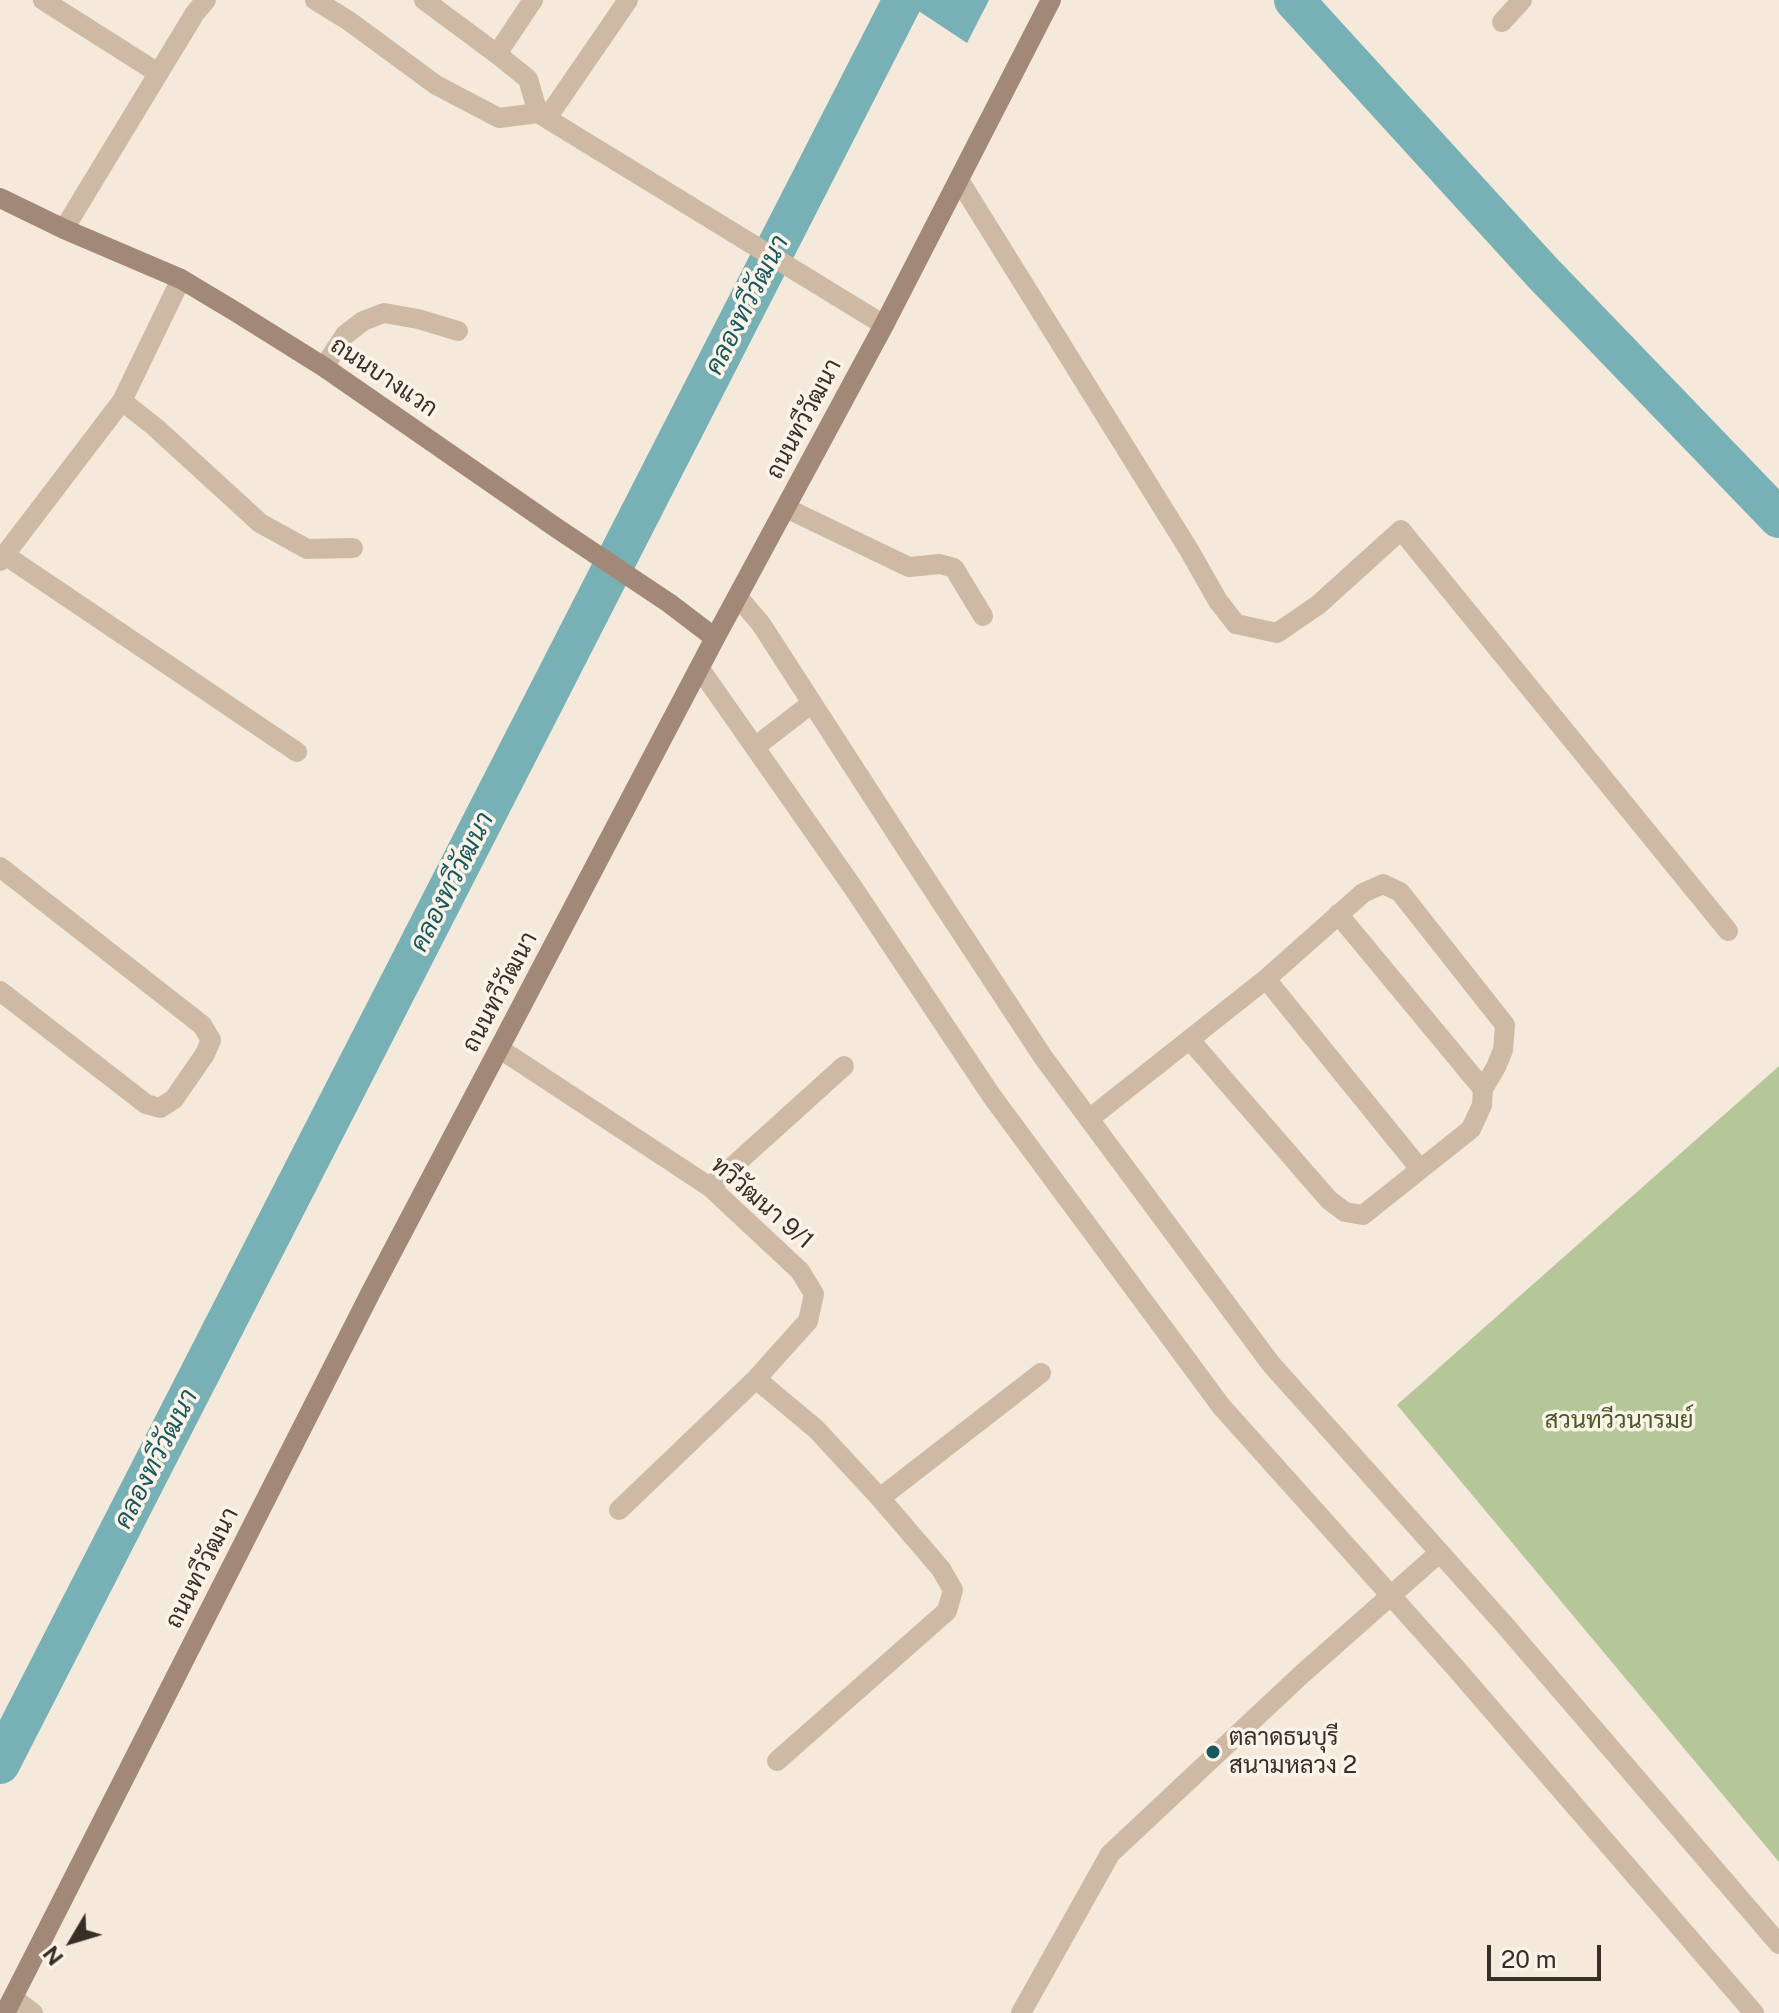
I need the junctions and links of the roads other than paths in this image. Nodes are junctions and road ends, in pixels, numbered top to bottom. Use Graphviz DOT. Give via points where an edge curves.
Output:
graph roads {
  1 [pos="43,0"];
  2 [pos="206,0"];
  3 [pos="315,0"];
  4 [pos="424,0"];
  5 [pos="533,0"];
  6 [pos="628,0"];
  7 [pos="1051,0"];
  8 [pos="1522,0"];
  9 [pos="1502,22"];
  10 [pos="497,54"];
  11 [pos="158,73"];
  12 [pos="542,116"];
  13 [pos="959,180"];
  14 [pos="0,198"];
  15 [pos="64,229"];
  16 [pos="181,279"];
  17 [pos="884,325"];
  18 [pos="458,331"];
  19 [pos="324,367"];
  20 [pos="122,401"];
  21 [pos="786,508"];
  22 [pos="353,548"];
  23 [pos="2,558"];
  24 [pos="738,597"];
  25 [pos="983,616"];
  26 [pos="715,638"];
  27 [pos="700,669"];
  28 [pos="812,703"];
  29 [pos="755,747"];
  30 [pos="297,752"];
  31 [pos="0,867"];
  32 [pos="1338,914"];
  33 [pos="1728,931"];
  34 [pos="1266,979"];
  35 [pos="0,991"];
  36 [pos="1190,1040"];
  37 [pos="500,1049"];
  38 [pos="844,1066"];
  39 [pos="1483,1089"];
  40 [pos="1089,1119"];
  41 [pos="1420,1169"];
  42 [pos="710,1187"];
  43 [pos="1041,1373"];
  44 [pos="756,1379"];
  45 [pos="880,1498"];
  46 [pos="619,1510"];
  47 [pos="1439,1553"];
  48 [pos="1391,1596"];
  49 [pos="777,1761"];
  50 [pos="1779,1944"];
  51 [pos="9,2005"];
  52 [pos="33,2013"];
  53 [pos="1021,2013"];
  54 [pos="1754,2013"];
  1 -- 11 [label="street"];
  2 -- 11 [label="street"];
  3 -- 12 [label="street" via="436,85 499,118"];
  4 -- 10 [label="street"];
  5 -- 10 [label="street"];
  6 -- 12 [label="street"];
  7 -- 13 [label="main road, ถนนทวีวัฒนา"];
  8 -- 9 [label="street"];
  10 -- 12 [label="street" via="528,79"];
  11 -- 15 [label="street"];
  12 -- 17 [label="street"];
  13 -- 17 [label="main road, ถนนทวีวัฒนา"];
  13 -- 33 [label="street" via="1236,624 1277,633 1318,605 1401,530"];
  14 -- 15 [label="main road, ถนนบางแวก"];
  15 -- 16 [label="main road, ถนนบางแวก"];
  16 -- 19 [label="main road, ถนนบางแวก"];
  16 -- 20 [label="street"];
  17 -- 21 [label="main road, ถนนทวีวัฒนา"];
  18 -- 19 [label="street" via="384,313 345,335"];
  19 -- 26 [label="main road, ถนนบางแวก"];
  20 -- 22 [label="street" via="260,523 307,549"];
  20 -- 23 [label="street"];
  21 -- 24 [label="main road, ถนนทวีวัฒนา"];
  21 -- 25 [label="street" via="909,567 954,568"];
  23 -- 30 [label="street"];
  24 -- 26 [label="main road, ถนนทวีวัฒนา"];
  24 -- 28 [label="street"];
  26 -- 27 [label="main road, ถนนทวีวัฒนา"];
  27 -- 29 [label="street"];
  27 -- 37 [label="main road, ถนนทวีวัฒนา"];
  28 -- 29 [label="street"];
  28 -- 40 [label="street"];
  29 -- 48 [label="street" via="991,1095 1221,1406"];
  31 -- 35 [label="street" via="202,1025 211,1040 174,1099 160,1108 146,1104"];
  32 -- 34 [label="street"];
  32 -- 39 [label="street"];
  32 -- 39 [label="street" via="1383,884 1400,892 1505,1025 1503,1050"];
  34 -- 36 [label="street"];
  34 -- 41 [label="street"];
  36 -- 40 [label="street"];
  36 -- 41 [label="street" via="1345,1212 1363,1215"];
  37 -- 42 [label="street, ทวีวัฒนา 9/1"];
  37 -- 51 [label="main road, ถนนทวีวัฒนา"];
  38 -- 42 [label="street"];
  39 -- 41 [label="street" via="1471,1129"];
  40 -- 47 [label="street" via="1271,1364"];
  42 -- 44 [label="street, ทวีวัฒนา 9/1" via="800,1271 814,1294 808,1321"];
  43 -- 45 [label="street"];
  44 -- 45 [label="street" via="816,1429"];
  44 -- 46 [label="street, ทวีวัฒนา 9/1"];
  45 -- 49 [label="street" via="941,1569 953,1590 947,1611"];
  47 -- 48 [label="street"];
  47 -- 50 [label="street"];
  48 -- 53 [label="street" via="1110,1854"];
  48 -- 54 [label="street"];
  51 -- 52 [label="street"];
}
